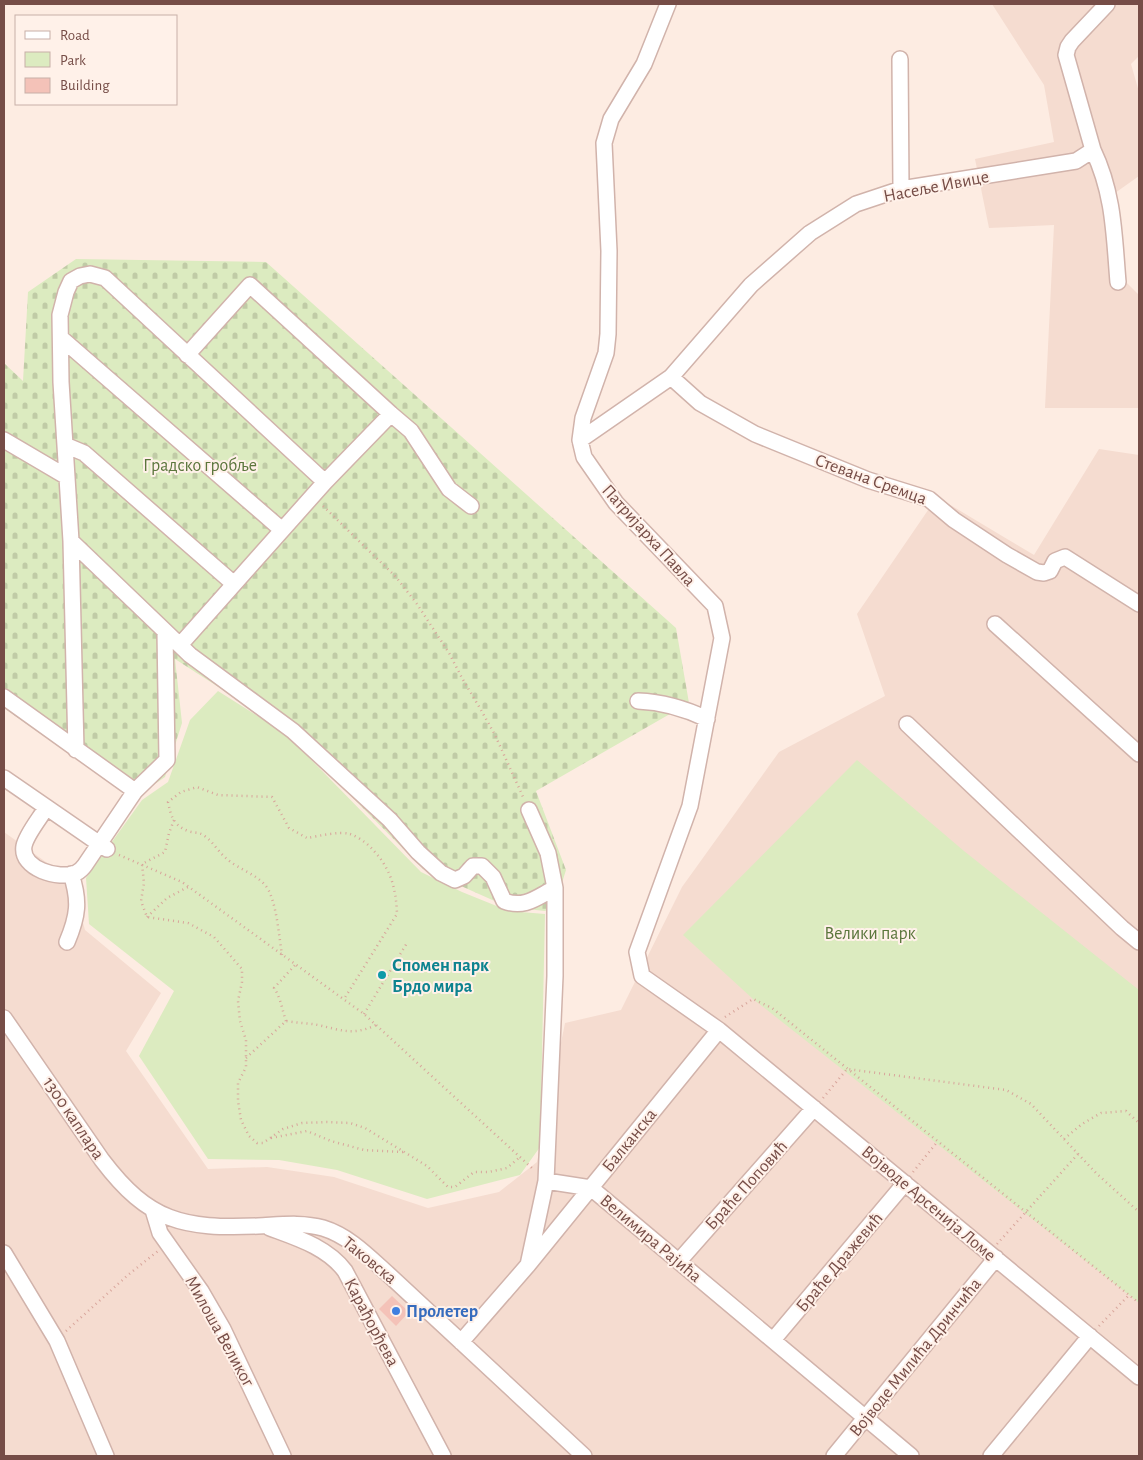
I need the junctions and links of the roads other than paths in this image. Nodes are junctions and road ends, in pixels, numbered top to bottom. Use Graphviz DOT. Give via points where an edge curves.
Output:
graph roads {
  1 [pos="668,4"];
  2 [pos="1107,4"];
  3 [pos="900,59"];
  4 [pos="1093,150"];
  5 [pos="900,189"];
  6 [pos="1118,282"];
  7 [pos="61,338"];
  8 [pos="187,355"];
  9 [pos="671,378"];
  10 [pos="391,414"];
  11 [pos="4,440"];
  12 [pos="580,440"];
  13 [pos="65,444"];
  14 [pos="67,477"];
  15 [pos="325,482"];
  16 [pos="471,506"];
  17 [pos="282,530"];
  18 [pos="70,541"];
  19 [pos="234,584"];
  20 [pos="1139,604"];
  21 [pos="996,624"];
  22 [pos="165,631"];
  23 [pos="180,645"];
  24 [pos="4,697"];
  25 [pos="638,701"];
  26 [pos="707,719"];
  27 [pos="907,724"];
  28 [pos="76,750"];
  29 [pos="1139,754"];
  30 [pos="4,778"];
  31 [pos="135,791"];
  32 [pos="46,808"];
  33 [pos="529,810"];
  34 [pos="103,847"];
  35 [pos="70,874"];
  36 [pos="555,888"];
  37 [pos="67,942"];
  38 [pos="1139,942"];
  39 [pos="4,1018"];
  40 [pos="715,1028"];
  41 [pos="814,1108"];
  42 [pos="546,1181"];
  43 [pos="905,1183"];
  44 [pos="591,1188"];
  45 [pos="154,1210"];
  46 [pos="264,1225"];
  47 [pos="4,1253"];
  48 [pos="993,1256"];
  49 [pos="679,1261"];
  50 [pos="528,1265"];
  51 [pos="1090,1336"];
  52 [pos="773,1340"];
  53 [pos="461,1342"];
  54 [pos="1139,1377"];
  55 [pos="866,1418"];
  56 [pos="106,1456"];
  57 [pos="282,1456"];
  58 [pos="443,1456"];
  59 [pos="584,1456"];
  60 [pos="834,1456"];
  61 [pos="911,1456"];
  62 [pos="991,1456"];
  1 -- 12 [label="street, Патријарха Павла" via="644,64 611,119 604,143 609,251 607,343 583,418"];
  2 -- 4 [label="street" via="1072,41 1066,54"];
  3 -- 5 [label="street"];
  4 -- 5 [label="street, Насеље Ивице" via="1076,161"];
  4 -- 6 [label="street" via="1112,205"];
  5 -- 9 [label="street, Насеље Ивице" via="856,204 810,233 751,285"];
  7 -- 8 [label="street" via="60,315 66,292 71,281 90,274 105,278"];
  7 -- 13 [label="street"];
  7 -- 17 [label="street"];
  8 -- 10 [label="street" via="250,285"];
  8 -- 15 [label="street"];
  9 -- 12 [label="street, Насеље Ивице"];
  9 -- 20 [label="street, Стевана Сремца" via="700,403 755,434 868,480 929,499 954,520 1037,572 1050,571 1055,560 1065,556"];
  10 -- 15 [label="street"];
  10 -- 16 [label="street" via="411,431 449,489"];
  11 -- 14 [label="street"];
  12 -- 26 [label="street, Патријарха Павла" via="584,457 616,503 715,606 722,638"];
  13 -- 14 [label="street"];
  13 -- 19 [label="street" via="84,453"];
  14 -- 18 [label="street"];
  15 -- 17 [label="street"];
  17 -- 19 [label="street"];
  18 -- 22 [label="street"];
  18 -- 28 [label="street"];
  19 -- 23 [label="street"];
  21 -- 29 [label="street"];
  22 -- 23 [label="street"];
  22 -- 31 [label="street" via="166,760"];
  23 -- 36 [label="street" via="293,731 390,820 441,873 455,880 473,866 482,866 493,877 504,901 515,905"];
  24 -- 28 [label="street"];
  25 -- 26 [label="street" via="687,709"];
  26 -- 40 [label="street, Патријарха Павла" via="690,806 637,952 642,976"];
  27 -- 38 [label="street"];
  28 -- 31 [label="street"];
  30 -- 32 [label="street"];
  31 -- 34 [label="street"];
  32 -- 34 [label="street"];
  32 -- 35 [label="street" via="25,843 26,856 41,870"];
  33 -- 36 [label="street" via="548,853"];
  34 -- 35 [label="street" via="86,865"];
  35 -- 37 [label="street" via="78,908"];
  36 -- 42 [label="street" via="555,976"];
  39 -- 45 [label="street, 1300 каплара" via="111,1172"];
  40 -- 41 [label="street, Војводе Арсенија Ломе"];
  40 -- 44 [label="street, Балканска"];
  41 -- 43 [label="street, Војводе Арсенија Ломе"];
  41 -- 49 [label="street, Браће Поповић"];
  42 -- 44 [label="street, Велимира Рајића"];
  42 -- 50 [label="street"];
  43 -- 48 [label="street, Војводе Арсенија Ломе"];
  43 -- 52 [label="street, Браће Дражевић"];
  44 -- 49 [label="street, Велимира Рајића"];
  44 -- 50 [label="street, Балканска"];
  45 -- 46 [label="street, Таковска" via="191,1224 220,1227"];
  45 -- 57 [label="street, Милоша Великог" via="160,1233 223,1329"];
  46 -- 53 [label="street, Таковска" via="297,1224 322,1228 341,1236 364,1252"];
  46 -- 58 [label="street, Карађорђева" via="322,1251 345,1270"];
  47 -- 56 [label="street" via="57,1341"];
  48 -- 51 [label="street, Војводе Арсенија Ломе"];
  48 -- 55 [label="street, Војводе Милића Дринчића"];
  49 -- 52 [label="street, Велимира Рајића"];
  50 -- 53 [label="street, Балканска"];
  51 -- 54 [label="street, Војводе Арсенија Ломе"];
  51 -- 62 [label="street"];
  52 -- 55 [label="street, Велимира Рајића"];
  53 -- 59 [label="street, Таковска"];
  55 -- 60 [label="street, Војводе Милића Дринчића"];
  55 -- 61 [label="street, Велимира Рајића"];
}
